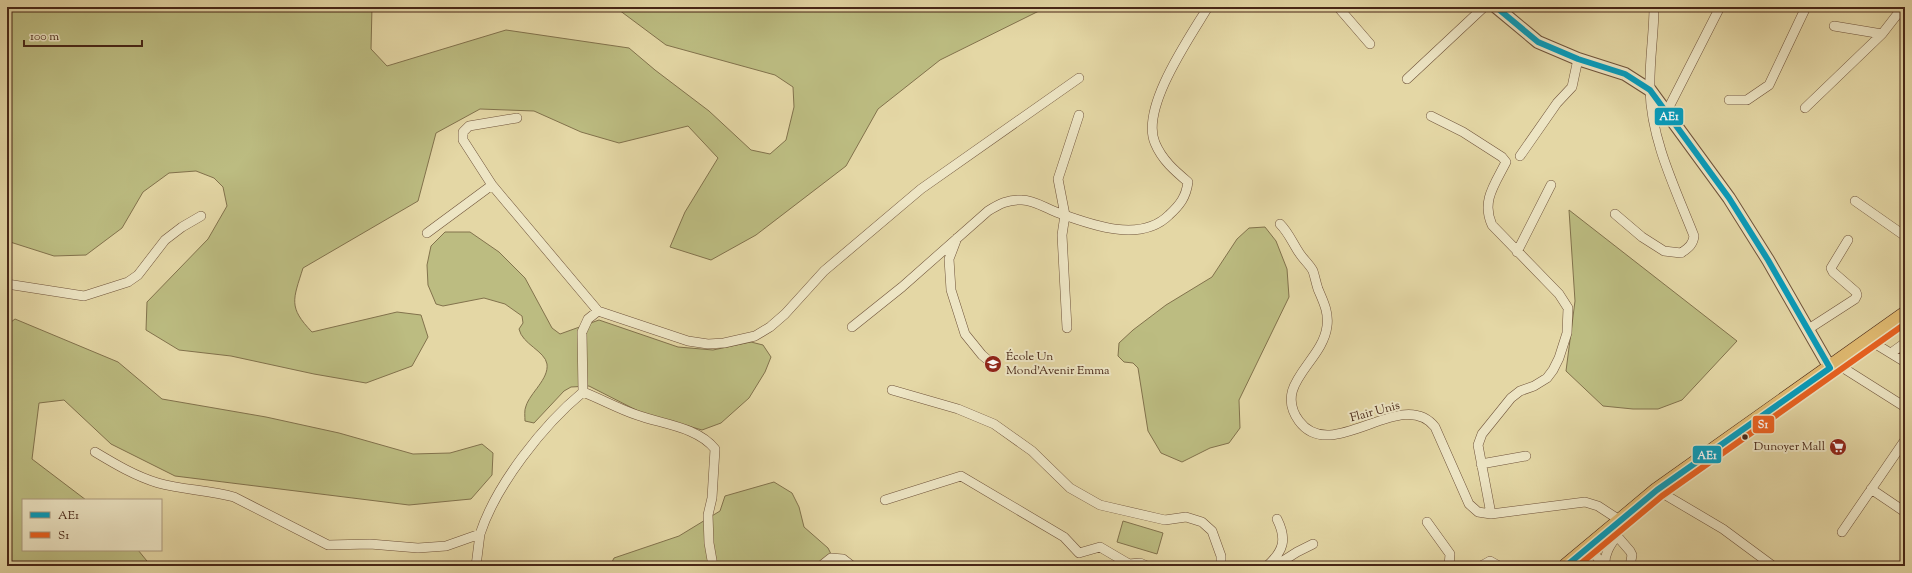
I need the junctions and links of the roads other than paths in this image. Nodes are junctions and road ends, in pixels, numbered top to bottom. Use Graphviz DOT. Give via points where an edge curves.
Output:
graph roads {
  1 [pos="1208,7"];
  2 [pos="1338,7"];
  3 [pos="1484,7"];
  4 [pos="1654,7"];
  5 [pos="1720,7"];
  6 [pos="1806,7"];
  7 [pos="1903,7"];
  8 [pos="1500,9"];
  9 [pos="1834,26"];
  10 [pos="1882,34"];
  11 [pos="1370,44"];
  12 [pos="1578,59"];
  13 [pos="1080,78"];
  14 [pos="1407,79"];
  15 [pos="1650,90"];
  16 [pos="1729,100"];
  17 [pos="1805,108"];
  18 [pos="1667,112"];
  19 [pos="1079,115"];
  20 [pos="1431,116"];
  21 [pos="517,118"];
  22 [pos="1520,156"];
  23 [pos="492,185"];
  24 [pos="1551,186"];
  25 [pos="1856,201"];
  26 [pos="1615,214"];
  27 [pos="1065,215"];
  28 [pos="201,216"];
  29 [pos="1280,224"];
  30 [pos="427,233"];
  31 [pos="1905,236"];
  32 [pos="958,237"];
  33 [pos="1848,240"];
  34 [pos="1517,252"];
  35 [pos="7,284"];
  36 [pos="598,311"];
  37 [pos="1905,314"];
  38 [pos="852,327"];
  39 [pos="1067,328"];
  40 [pos="1806,330"];
  41 [pos="1869,340"];
  42 [pos="1905,343"];
  43 [pos="1890,353"];
  44 [pos="1905,362"];
  45 [pos="995,366"];
  46 [pos="1834,366"];
  47 [pos="892,390"];
  48 [pos="583,392"];
  49 [pos="1905,407"];
  50 [pos="1905,440"];
  51 [pos="95,452"];
  52 [pos="1526,456"];
  53 [pos="1481,464"];
  54 [pos="1657,490"];
  55 [pos="1871,490"];
  56 [pos="885,500"];
  57 [pos="1905,512"];
  58 [pos="1491,514"];
  59 [pos="1277,519"];
  60 [pos="1427,522"];
  61 [pos="1616,528"];
  62 [pos="1842,532"];
  63 [pos="480,534"];
  64 [pos="1313,544"];
  65 [pos="1589,547"];
  66 [pos="476,566"];
  67 [pos="713,566"];
  68 [pos="821,566"];
  69 [pos="852,566"];
  70 [pos="1147,566"];
  71 [pos="1222,566"];
  72 [pos="1267,566"];
  73 [pos="1275,566"];
  74 [pos="1449,566"];
  75 [pos="1481,566"];
  76 [pos="1499,566"];
  77 [pos="1566,566"];
  78 [pos="1604,566"];
  79 [pos="1630,566"];
  80 [pos="1773,566"];
  1 -- 27 [label="street" via="1167,76 1156,102 1152,123 1154,142 1162,156 1170,167 1188,182 1186,194 1163,222 1148,228 1121,230 1090,224"];
  2 -- 11 [label="street"];
  3 -- 14 [label="street"];
  4 -- 15 [label="street"];
  5 -- 18 [label="street"];
  6 -- 16 [label="street" via="1769,85 1747,100"];
  7 -- 10 [label="street"];
  8 -- 12 [label="street" via="1538,42"];
  9 -- 10 [label="street"];
  10 -- 17 [label="street"];
  12 -- 15 [label="street" via="1625,74"];
  12 -- 22 [label="street" via="1572,87 1557,103"];
  13 -- 36 [label="street" via="921,189 824,271 785,314 755,336 724,343 688,341"];
  15 -- 18 [label="street"];
  15 -- 26 [label="street" via="1657,135 1694,241 1681,253 1664,251 1642,237"];
  18 -- 40 [label="street" via="1729,198 1768,260"];
  19 -- 27 [label="street" via="1058,179"];
  20 -- 34 [label="street" via="1484,144 1502,156 1506,162 1488,198 1487,214 1492,225"];
  21 -- 23 [label="street" via="469,126 463,132 463,140"];
  23 -- 30 [label="street"];
  23 -- 36 [label="street"];
  24 -- 34 [label="street"];
  25 -- 31 [label="street"];
  27 -- 32 [label="street" via="1031,201 1009,201 1000,203 988,211"];
  27 -- 39 [label="street" via="1062,235"];
  28 -- 35 [label="street" via="165,240 138,275 128,282 84,296"];
  29 -- 58 [label="street, Flair Unis" via="1313,271 1327,311 1327,325 1322,345 1291,391 1294,414 1312,432 1328,436 1356,430 1385,419 1420,414 1435,426 1469,504 1478,512"];
  32 -- 38 [label="street" via="902,288"];
  32 -- 45 [label="street" via="949,259 950,290 965,334"];
  33 -- 40 [label="street" via="1831,268 1857,295 1855,299"];
  34 -- 53 [label="street" via="1559,294 1568,308 1567,333 1559,358 1547,378 1511,398 1482,434 1478,445"];
  36 -- 48 [label="street" via="588,318 582,332"];
  37 -- 41 [label="main road"];
  40 -- 46 [label="street"];
  41 -- 43 [label="street"];
  41 -- 46 [label="main road"];
  42 -- 43 [label="street"];
  43 -- 44 [label="street"];
  46 -- 49 [label="street"];
  46 -- 54 [label="main road"];
  47 -- 71 [label="street" via="958,409 994,424 1032,451 1070,488 1100,506 1165,520 1186,517 1202,522 1212,531"];
  48 -- 63 [label="street" via="542,432 506,481 485,518"];
  48 -- 67 [label="street" via="636,415 690,431 711,443 716,449 708,515"];
  50 -- 55 [label="street"];
  51 -- 63 [label="street" via="134,474 159,483 234,497 328,545 370,544 418,548 446,546"];
  52 -- 53 [label="street"];
  53 -- 58 [label="street"];
  54 -- 61 [label="main road"];
  54 -- 80 [label="street" via="1723,529"];
  55 -- 57 [label="street"];
  55 -- 62 [label="street"];
  56 -- 70 [label="street" via="961,476 1064,537 1080,553 1100,547 1129,564 1140,563"];
  58 -- 61 [label="street, Flair Unis" via="1585,502 1598,506"];
  59 -- 72 [label="street" via="1281,528 1282,549"];
  60 -- 74 [label="street" via="1450,554"];
  61 -- 65 [label="main road"];
  61 -- 78 [label="street"];
  61 -- 79 [label="street, Flair Unis" via="1632,555"];
  63 -- 66 [label="street"];
  64 -- 73 [label="street"];
  65 -- 77 [label="main road"];
  65 -- 78 [label="street"];
  68 -- 69 [label="street" via="831,558 843,559"];
  75 -- 76 [label="street" via="1490,561"];
}
